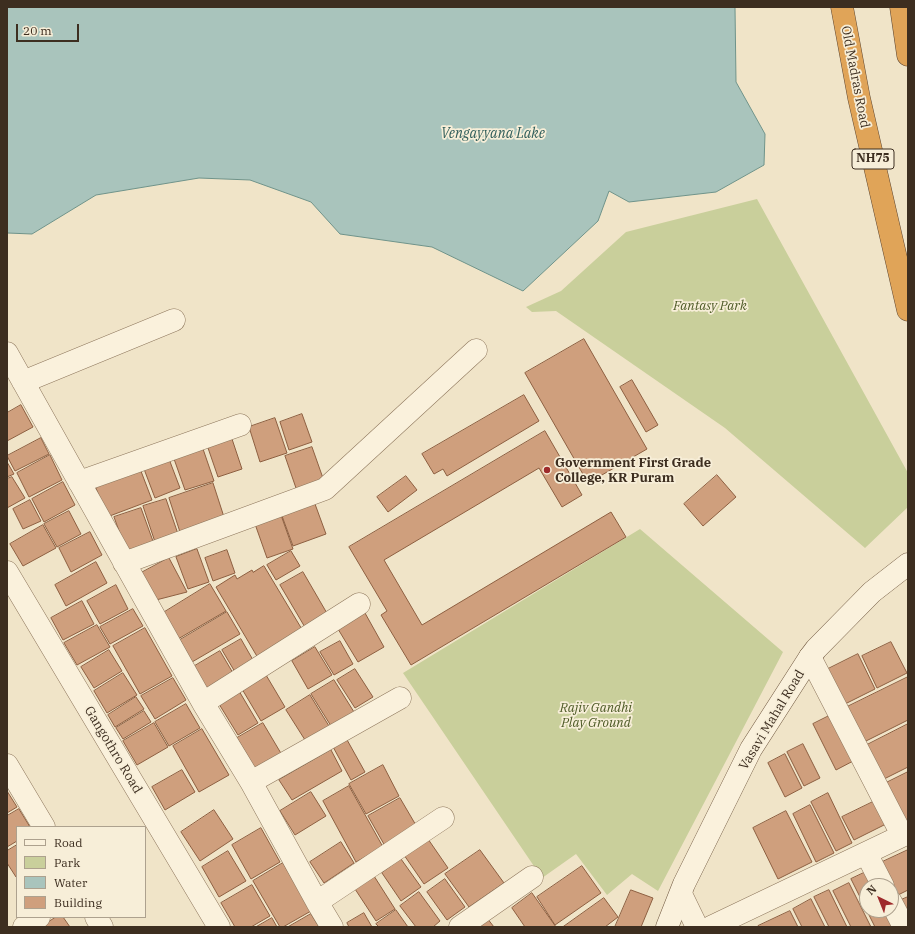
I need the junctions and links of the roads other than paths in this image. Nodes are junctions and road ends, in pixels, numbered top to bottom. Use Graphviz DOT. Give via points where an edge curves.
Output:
graph roads {
  1 [pos="842,7"];
  2 [pos="904,13"];
  3 [pos="907,45"];
  4 [pos="908,310"];
  5 [pos="174,320"];
  6 [pos="476,350"];
  7 [pos="7,353"];
  8 [pos="23,382"];
  9 [pos="240,425"];
  10 [pos="79,482"];
  11 [pos="124,563"];
  12 [pos="908,564"];
  13 [pos="7,572"];
  14 [pos="360,604"];
  15 [pos="810,657"];
  16 [pos="400,698"];
  17 [pos="203,703"];
  18 [pos="7,765"];
  19 [pos="251,782"];
  20 [pos="443,818"];
  21 [pos="43,826"];
  22 [pos="905,834"];
  23 [pos="866,853"];
  24 [pos="532,877"];
  25 [pos="879,878"];
  26 [pos="681,894"];
  27 [pos="317,902"];
  28 [pos="899,917"];
  29 [pos="38,918"];
  30 [pos="97,918"];
  31 [pos="24,927"];
  32 [pos="102,927"];
  33 [pos="219,927"];
  34 [pos="332,927"];
  35 [pos="460,927"];
  36 [pos="667,927"];
  37 [pos="697,927"];
  38 [pos="711,927"];
  39 [pos="904,927"];
  1 -- 4 [label="highway, Old Madras Road / NH75" via="859,98"];
  2 -- 3 [label="highway"];
  5 -- 8 [label="street"];
  6 -- 11 [label="street" via="325,489"];
  7 -- 8 [label="street"];
  8 -- 10 [label="street"];
  9 -- 10 [label="street"];
  10 -- 11 [label="street"];
  11 -- 17 [label="street"];
  12 -- 15 [label="street, Vasavi Mahal Road" via="872,592"];
  13 -- 33 [label="street, Gangothro Road"];
  14 -- 17 [label="street"];
  15 -- 22 [label="street"];
  15 -- 26 [label="street, Vasavi Mahal Road" via="751,749"];
  16 -- 19 [label="street"];
  17 -- 19 [label="street"];
  18 -- 21 [label="street"];
  19 -- 27 [label="street"];
  20 -- 27 [label="street"];
  22 -- 23 [label="street"];
  23 -- 25 [label="street"];
  23 -- 38 [label="street"];
  24 -- 35 [label="street"];
  26 -- 36 [label="street, Vasavi Mahal Road"];
  26 -- 37 [label="street"];
  27 -- 34 [label="street"];
  28 -- 39 [label="street"];
  29 -- 31 [label="street"];
  30 -- 32 [label="street"];
}
